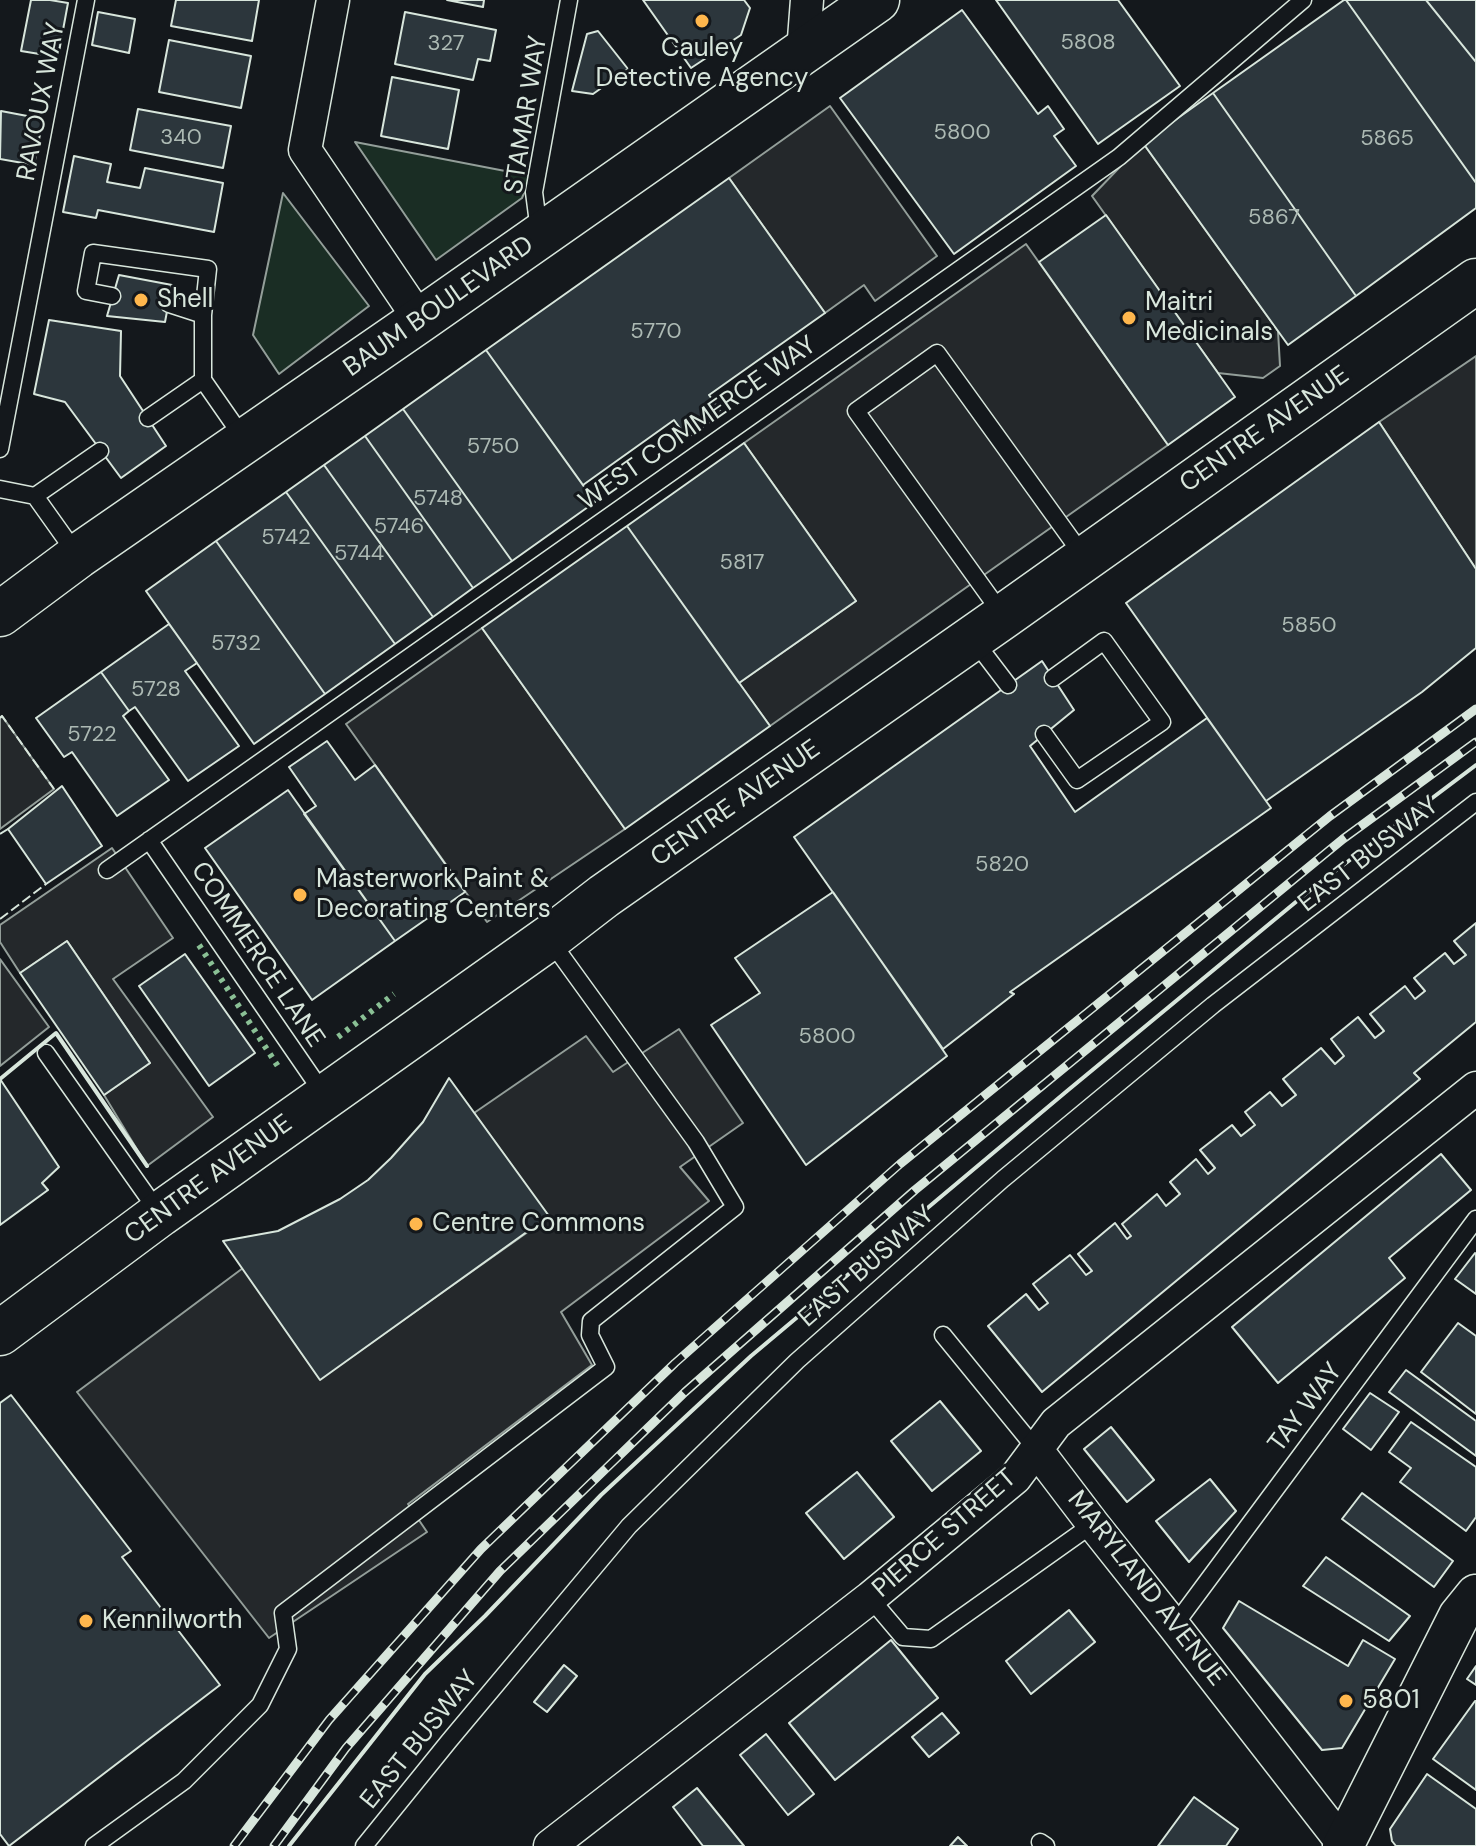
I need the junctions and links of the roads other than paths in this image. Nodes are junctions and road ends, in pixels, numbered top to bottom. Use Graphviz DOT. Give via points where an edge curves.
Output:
graph roads {
  1 [pos="86,0"];
  2 [pos="333,0"];
  3 [pos="569,0"];
  4 [pos="807,0"];
  5 [pos="877,0"];
  6 [pos="1303,0"];
  7 [pos="803,52"];
  8 [pos="540,237"];
  9 [pos="1476,281"];
  10 [pos="112,296"];
  11 [pos="169,304"];
  12 [pos="203,315"];
  13 [pos="420,320"];
  14 [pos="203,380"];
  15 [pos="148,418"];
  16 [pos="246,441"];
  17 [pos="0,449"];
  18 [pos="100,451"];
  19 [pos="0,489"];
  20 [pos="35,496"];
  21 [pos="78,556"];
  22 [pos="1085,558"];
  23 [pos="0,614"];
  24 [pos="988,627"];
  25 [pos="1053,678"];
  26 [pos="1008,685"];
  27 [pos="1044,734"];
  28 [pos="1476,802"];
  29 [pos="149,840"];
  30 [pos="107,870"];
  31 [pos="549,938"];
  32 [pos="46,1053"];
  33 [pos="1476,1088"];
  34 [pos="326,1097"];
  35 [pos="160,1214"];
  36 [pos="1476,1219"];
  37 [pos="0,1333"];
  38 [pos="943,1335"];
  39 [pos="1036,1449"];
  40 [pos="1093,1524"];
  41 [pos="1476,1595"];
  42 [pos="870,1598"];
  43 [pos="1174,1626"];
  44 [pos="1344,1845"];
  45 [pos="94,1846"];
  46 [pos="364,1846"];
  47 [pos="550,1846"];
  1 -- 17 [label="lane, RAVOUX WAY"];
  2 -- 13 [label="street" via="305,150"];
  3 -- 8 [label="lane, STAMAR WAY" via="534,192"];
  4 -- 7 [label="street"];
  5 -- 7 [label="main road, BAUM BOULEVARD"];
  6 -- 29 [label="lane, WEST COMMERCE WAY" via="1119,157"];
  7 -- 8 [label="main road, BAUM BOULEVARD"];
  8 -- 13 [label="main road, BAUM BOULEVARD"];
  9 -- 22 [label="main road, CENTRE AVENUE"];
  10 -- 12 [label="lane" via="86,291 93,253 208,269"];
  11 -- 12 [label="lane"];
  12 -- 14 [label="lane"];
  13 -- 16 [label="main road, BAUM BOULEVARD"];
  14 -- 15 [label="lane"];
  14 -- 16 [label="lane"];
  16 -- 21 [label="main road, BAUM BOULEVARD"];
  18 -- 20 [label="lane"];
  19 -- 20 [label="lane"];
  20 -- 21 [label="lane"];
  21 -- 23 [label="main road, BAUM BOULEVARD"];
  22 -- 24 [label="main road, CENTRE AVENUE"];
  22 -- 24 [label="lane" via="937,353 856,411"];
  24 -- 26 [label="lane"];
  24 -- 31 [label="main road, CENTRE AVENUE"];
  25 -- 27 [label="lane" via="1104,641 1162,722 1077,780"];
  28 -- 46 [label="lane, EAST BUSWAY" via="1213,1005 1003,1179 797,1361 629,1526"];
  29 -- 30 [label="lane, WEST COMMERCE WAY"];
  29 -- 34 [label="lane, COMMERCE LANE"];
  31 -- 34 [label="main road, CENTRE AVENUE"];
  31 -- 45 [label="lane" via="696,1142 735,1207 591,1321 590,1335 606,1367 283,1613 288,1649 260,1705 184,1781"];
  32 -- 35 [label="lane"];
  33 -- 39 [label="street, PIERCE STREET" via="1056,1423"];
  34 -- 35 [label="main road, CENTRE AVENUE"];
  35 -- 37 [label="main road, CENTRE AVENUE"];
  36 -- 43 [label="lane, TAY WAY"];
  38 -- 39 [label="lane, MARYLAND AVENUE"];
  39 -- 40 [label="street, MARYLAND AVENUE"];
  39 -- 42 [label="street, PIERCE STREET" via="1015,1478"];
  40 -- 42 [label="lane" via="931,1639 903,1637"];
  40 -- 43 [label="street, MARYLAND AVENUE"];
  41 -- 44 [label="street" via="1459,1616"];
  42 -- 47 [label="street, PIERCE STREET"];
  43 -- 44 [label="street, MARYLAND AVENUE"];
}
